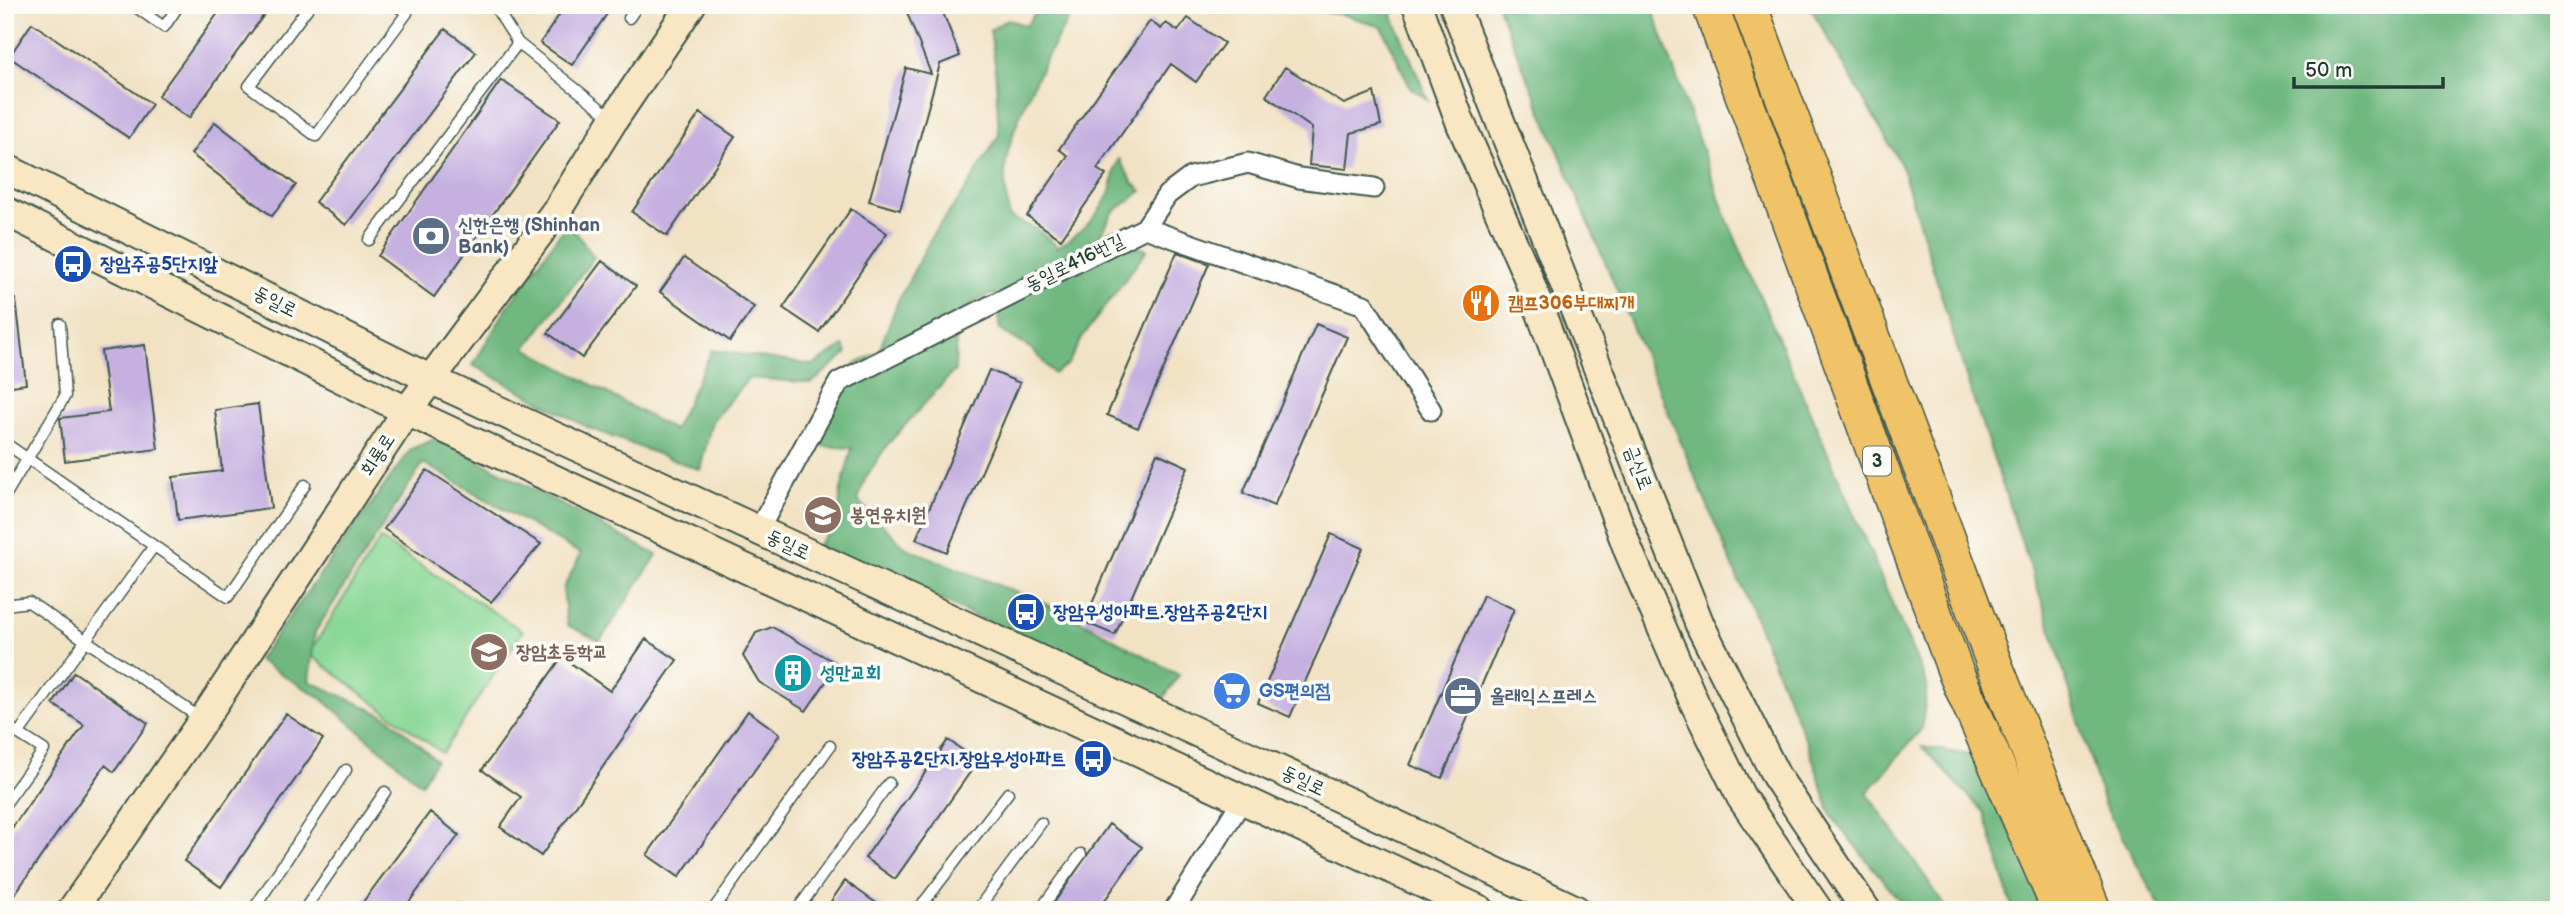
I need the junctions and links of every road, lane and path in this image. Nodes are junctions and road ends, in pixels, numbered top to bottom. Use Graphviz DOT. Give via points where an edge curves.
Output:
graph roads {
  1 [pos="133,5"];
  2 [pos="178,5"];
  3 [pos="310,5"];
  4 [pos="396,5"];
  5 [pos="494,5"];
  6 [pos="638,5"];
  7 [pos="691,5"];
  8 [pos="1417,5"];
  9 [pos="1454,5"];
  10 [pos="1710,5"];
  11 [pos="1734,5"];
  12 [pos="1749,5"];
  13 [pos="1769,5"];
  14 [pos="629,18"];
  15 [pos="518,43"];
  16 [pos="614,119"];
  17 [pos="1785,128"];
  18 [pos="5,167"];
  19 [pos="1374,188"];
  20 [pos="5,211"];
  21 [pos="1145,228"];
  22 [pos="369,240"];
  23 [pos="60,324"];
  24 [pos="430,379"];
  25 [pos="1431,410"];
  26 [pos="407,411"];
  27 [pos="5,443"];
  28 [pos="28,459"];
  29 [pos="305,485"];
  30 [pos="5,496"];
  31 [pos="758,531"];
  32 [pos="154,546"];
  33 [pos="5,605"];
  34 [pos="87,641"];
  35 [pos="203,720"];
  36 [pos="5,725"];
  37 [pos="18,734"];
  38 [pos="830,746"];
  39 [pos="346,769"];
  40 [pos="889,782"];
  41 [pos="385,792"];
  42 [pos="1008,793"];
  43 [pos="1242,800"];
  44 [pos="5,804"];
  45 [pos="1041,823"];
  46 [pos="1081,854"];
  47 [pos="922,908"];
  48 [pos="72,910"];
  49 [pos="253,910"];
  50 [pos="304,910"];
  51 [pos="713,910"];
  52 [pos="797,910"];
  53 [pos="976,910"];
  54 [pos="1040,910"];
  55 [pos="1174,910"];
  56 [pos="1480,910"];
  57 [pos="1576,910"];
  58 [pos="1818,910"];
  59 [pos="1866,910"];
  60 [pos="2060,910"];
  61 [pos="2074,910"];
  62 [pos="2093,910"];
  63 [pos="2107,910"];
  1 -- 2 [label="lane" via="164,27"];
  3 -- 4 [label="lane" via="249,86 316,136 407,13"];
  5 -- 15 [label="lane"];
  6 -- 14 [label="lane"];
  7 -- 16 [label="street, 회룡로"];
  8 -- 58 [label="street, 금신로" via="1461,124 1527,275 1629,552 1690,691 1741,797"];
  9 -- 59 [label="street, 금신로" via="1700,625 1776,776"];
  10 -- 60 [label="highway, 3" via="1956,673"];
  11 -- 17 [label="highway"];
  12 -- 17 [label="highway"];
  13 -- 63 [label="highway" via="1904,358 2078,843"];
  15 -- 16 [label="lane"];
  15 -- 22 [label="lane"];
  16 -- 24 [label="street, 회룡로" via="559,207"];
  17 -- 61 [label="highway" via="1980,673"];
  17 -- 62 [label="highway"];
  18 -- 24 [label="street, 동일로"];
  19 -- 21 [label="street" via="1299,178 1248,163 1191,177 1167,195"];
  20 -- 26 [label="street, 동일로"];
  21 -- 25 [label="street, 동일로416번길" via="1364,305"];
  21 -- 31 [label="street, 동일로416번길" via="839,382"];
  23 -- 28 [label="lane" via="65,396"];
  24 -- 26 [label="street, 회룡로"];
  24 -- 31 [label="street, 동일로"];
  26 -- 35 [label="street, 회룡로"];
  26 -- 43 [label="street, 동일로"];
  27 -- 28 [label="lane"];
  28 -- 30 [label="lane"];
  28 -- 32 [label="lane"];
  29 -- 32 [label="lane" via="228,597"];
  31 -- 57 [label="street, 동일로"];
  32 -- 34 [label="lane"];
  33 -- 34 [label="lane" via="29,603"];
  34 -- 35 [label="lane"];
  34 -- 37 [label="lane"];
  35 -- 48 [label="street, 회룡로"];
  36 -- 37 [label="lane"];
  37 -- 44 [label="lane" via="44,750"];
  38 -- 51 [label="lane"];
  39 -- 49 [label="lane"];
  40 -- 52 [label="lane"];
  41 -- 50 [label="lane"];
  42 -- 47 [label="lane"];
  43 -- 55 [label="street"];
  43 -- 56 [label="street, 동일로"];
  45 -- 53 [label="lane"];
  46 -- 54 [label="lane"];
}
